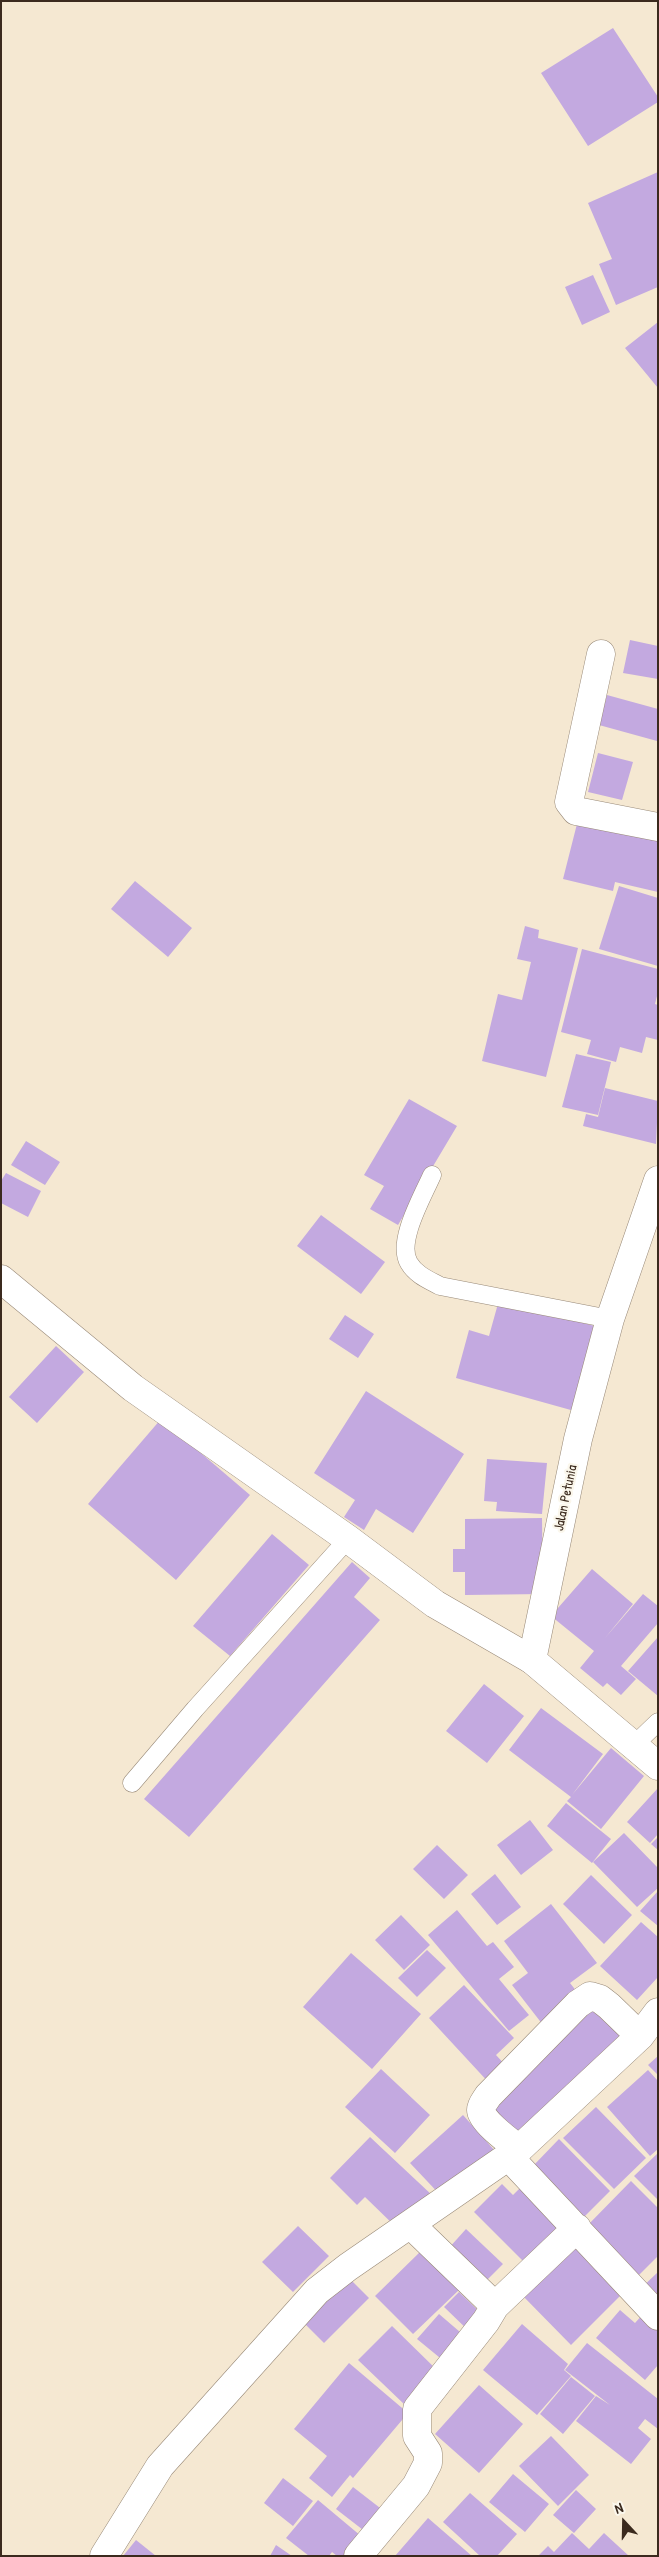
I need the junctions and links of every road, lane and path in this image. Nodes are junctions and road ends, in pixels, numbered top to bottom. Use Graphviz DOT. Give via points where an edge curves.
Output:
graph roads {
  1 [pos="601,654"];
  2 [pos="658,827"];
  3 [pos="432,1175"];
  4 [pos="658,1180"];
  5 [pos="1,1279"];
  6 [pos="610,1319"];
  7 [pos="348,1539"];
  8 [pos="532,1660"];
  9 [pos="658,1722"];
  10 [pos="634,1745"];
  11 [pos="658,1766"];
  12 [pos="132,1783"];
  13 [pos="658,2012"];
  14 [pos="640,2036"];
  15 [pos="514,2153"];
  16 [pos="411,2225"];
  17 [pos="577,2228"];
  18 [pos="496,2306"];
  19 [pos="658,2316"];
  20 [pos="104,2556"];
  21 [pos="358,2556"];
  1 -- 2 [label="street" via="569,802 576,811"];
  3 -- 6 [label="lane" via="408,1232 408,1262 417,1274 440,1286"];
  4 -- 6 [label="street, Jalan Petunia"];
  5 -- 7 [label="street" via="134,1388"];
  6 -- 8 [label="street, Jalan Petunia" via="578,1439"];
  7 -- 8 [label="street" via="435,1604"];
  7 -- 12 [label="lane"];
  8 -- 10 [label="street"];
  9 -- 10 [label="lane"];
  10 -- 11 [label="street"];
  13 -- 14 [label="street"];
  14 -- 15 [label="street"];
  14 -- 15 [label="street" via="600,1999 590,1996 578,2004 481,2107 486,2120"];
  15 -- 16 [label="street"];
  15 -- 17 [label="street"];
  16 -- 18 [label="street"];
  16 -- 20 [label="street" via="317,2291 160,2466"];
  17 -- 18 [label="street"];
  17 -- 19 [label="street"];
  18 -- 21 [label="street" via="417,2409 417,2436 428,2453 428,2463 416,2486"];
}
